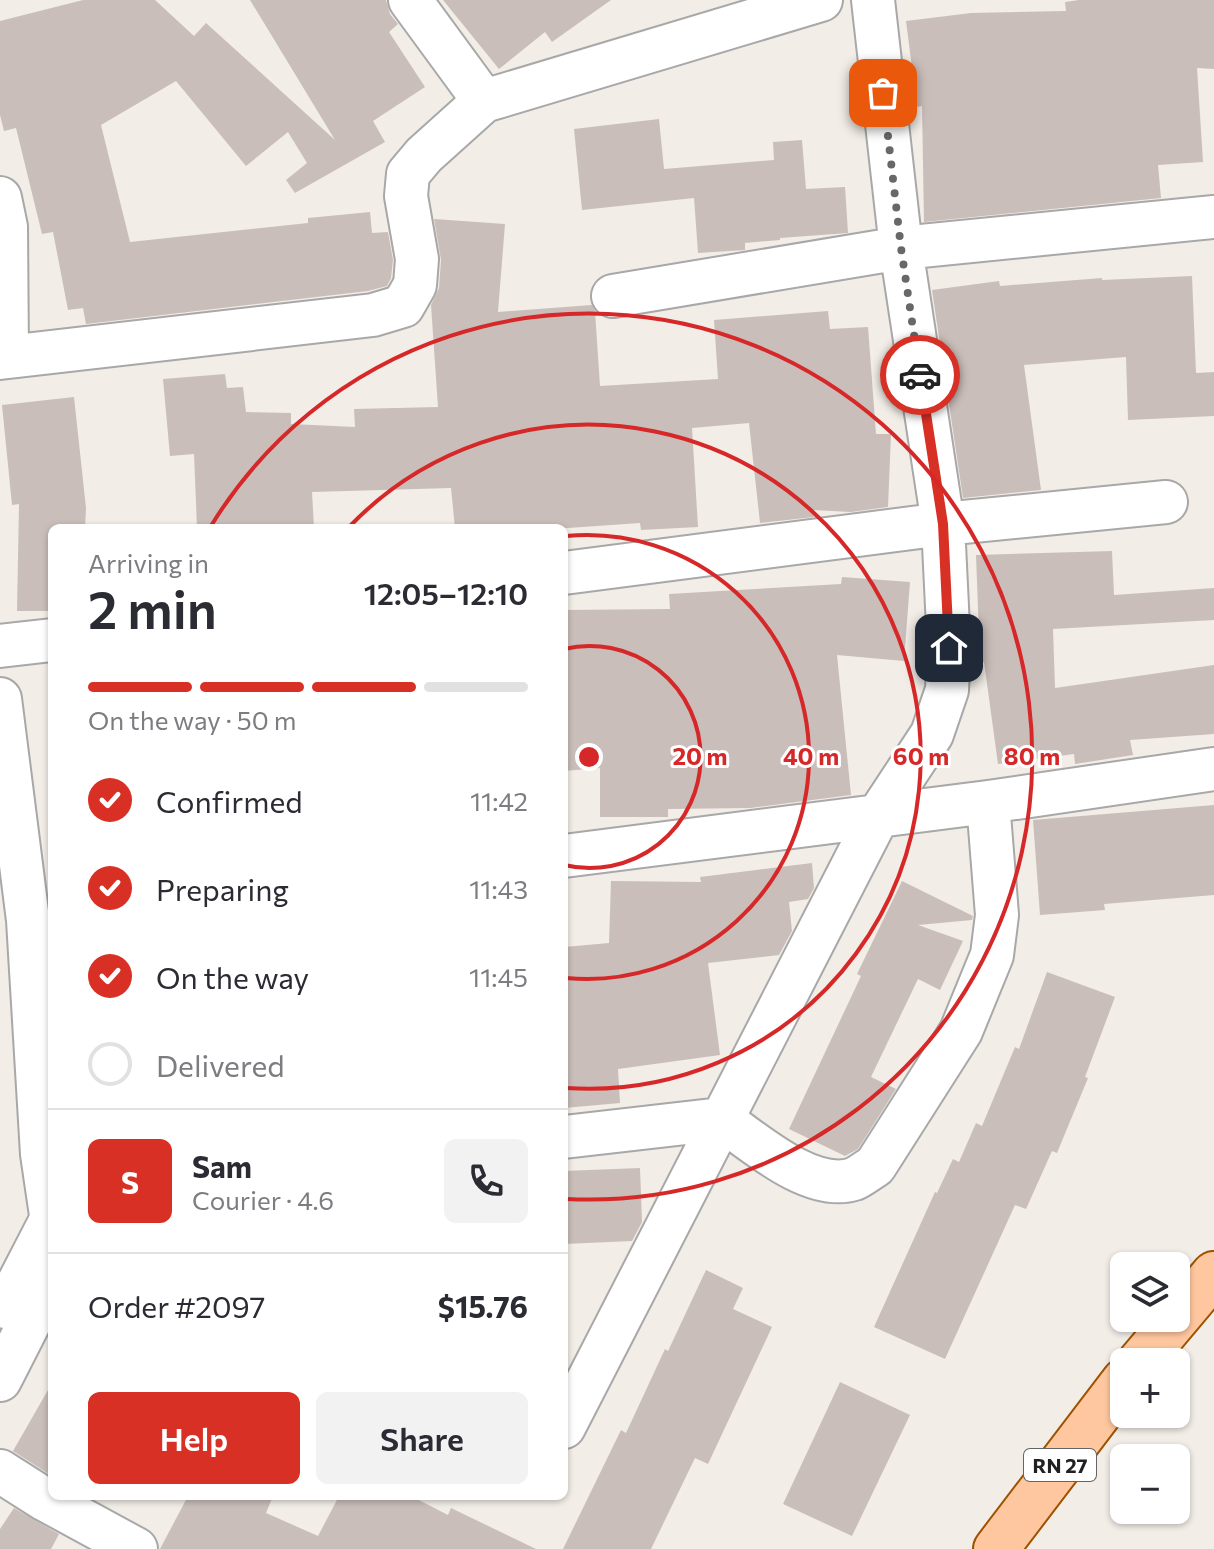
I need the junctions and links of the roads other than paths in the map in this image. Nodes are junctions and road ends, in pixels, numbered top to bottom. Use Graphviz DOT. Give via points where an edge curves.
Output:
graph roads {
  1 [pos="410,0"];
  2 [pos="821,0"];
  3 [pos="873,0"];
  4 [pos="484,101"];
  5 [pos="0,198"];
  6 [pos="1214,217"];
  7 [pos="901,248"];
  8 [pos="613,296"];
  9 [pos="3,357"];
  10 [pos="1166,502"];
  11 [pos="943,524"];
  12 [pos="568,572"];
  13 [pos="48,640"];
  14 [pos="0,646"];
  15 [pos="0,699"];
  16 [pos="1214,769"];
  17 [pos="988,802"];
  18 [pos="878,816"];
  19 [pos="568,855"];
  20 [pos="27,921"];
  21 [pos="721,1119"];
  22 [pos="568,1137"];
  23 [pos="48,1198"];
  24 [pos="48,1226"];
  25 [pos="1214,1274"];
  26 [pos="48,1286"];
  27 [pos="0,1319"];
  28 [pos="1152,1348"];
  29 [pos="0,1380"];
  30 [pos="1110,1399"];
  31 [pos="568,1419"];
  32 [pos="0,1471"];
  33 [pos="136,1549"];
  34 [pos="996,1549"];
  1 -- 4 [label="street"];
  2 -- 4 [label="street"];
  3 -- 7 [label="street"];
  4 -- 9 [label="street" via="408,174 406,196 417,259 415,285 403,306 373,315"];
  5 -- 9 [label="street" via="6,227"];
  6 -- 7 [label="street"];
  7 -- 8 [label="street"];
  7 -- 11 [label="street"];
  10 -- 11 [label="street"];
  11 -- 12 [label="street"];
  11 -- 18 [label="street" via="947,690 932,734"];
  13 -- 14 [label="street"];
  15 -- 20 [label="street"];
  16 -- 17 [label="street"];
  17 -- 18 [label="street"];
  17 -- 21 [label="street" via="997,915 992,955 961,1031 875,1166 855,1179 817,1180"];
  18 -- 19 [label="street"];
  18 -- 21 [label="street"];
  20 -- 23 [label="street"];
  21 -- 22 [label="street"];
  21 -- 31 [label="street"];
  24 -- 27 [label="street"];
  25 -- 28 [label="main road"];
  26 -- 29 [label="street"];
  30 -- 34 [label="main road, RN 27"];
  32 -- 33 [label="street"];
}
